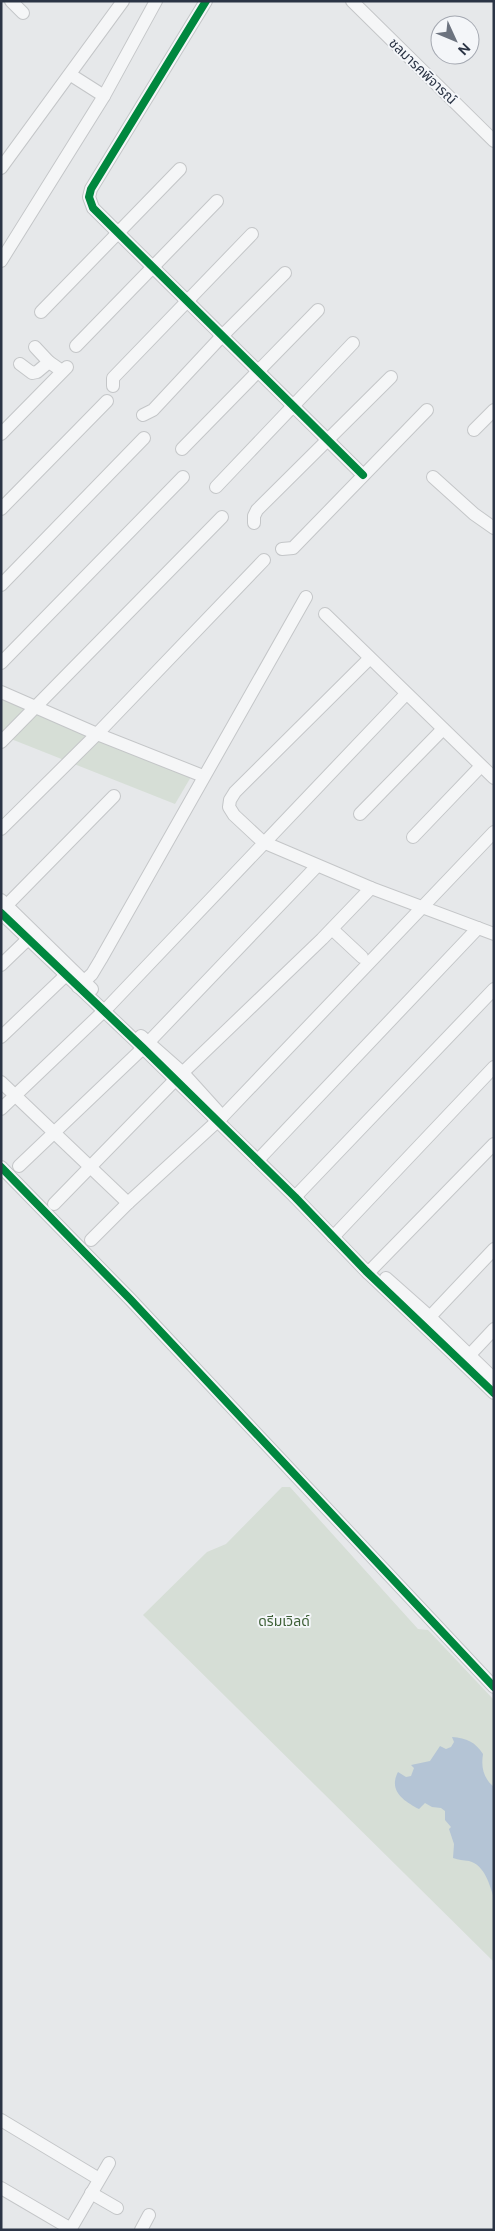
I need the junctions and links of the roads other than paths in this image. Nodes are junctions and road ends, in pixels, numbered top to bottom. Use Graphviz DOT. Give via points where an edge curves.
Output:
graph roads {
  1 [pos="11,1"];
  2 [pos="123,1"];
  3 [pos="156,1"];
  4 [pos="206,1"];
  5 [pos="360,4"];
  6 [pos="23,12"];
  7 [pos="71,74"];
  8 [pos="104,96"];
  9 [pos="494,141"];
  10 [pos="1,168"];
  11 [pos="180,169"];
  12 [pos="217,201"];
  13 [pos="118,233"];
  14 [pos="252,234"];
  15 [pos="1,262"];
  16 [pos="153,268"];
  17 [pos="285,273"];
  18 [pos="187,301"];
  19 [pos="318,310"];
  20 [pos="41,312"];
  21 [pos="222,336"];
  22 [pos="354,343"];
  23 [pos="76,346"];
  24 [pos="35,347"];
  25 [pos="49,362"];
  26 [pos="20,364"];
  27 [pos="259,372"];
  28 [pos="390,377"];
  29 [pos="113,386"];
  30 [pos="107,401"];
  31 [pos="294,407"];
  32 [pos="427,410"];
  33 [pos="494,410"];
  34 [pos="143,415"];
  35 [pos="474,430"];
  36 [pos="1,434"];
  37 [pos="144,438"];
  38 [pos="328,440"];
  39 [pos="182,449"];
  40 [pos="363,475"];
  41 [pos="183,477"];
  42 [pos="433,477"];
  43 [pos="216,486"];
  44 [pos="1,509"];
  45 [pos="222,517"];
  46 [pos="254,524"];
  47 [pos="494,528"];
  48 [pos="282,550"];
  49 [pos="264,560"];
  50 [pos="1,585"];
  51 [pos="306,597"];
  52 [pos="324,614"];
  53 [pos="369,659"];
  54 [pos="1,663"];
  55 [pos="1,692"];
  56 [pos="406,694"];
  57 [pos="37,706"];
  58 [pos="443,729"];
  59 [pos="97,734"];
  60 [pos="1,742"];
  61 [pos="481,766"];
  62 [pos="204,776"];
  63 [pos="494,778"];
  64 [pos="114,796"];
  65 [pos="360,814"];
  66 [pos="1,829"];
  67 [pos="494,832"];
  68 [pos="413,836"];
  69 [pos="263,842"];
  70 [pos="317,866"];
  71 [pos="371,888"];
  72 [pos="3,907"];
  73 [pos="423,907"];
  74 [pos="478,928"];
  75 [pos="332,929"];
  76 [pos="494,934"];
  77 [pos="28,939"];
  78 [pos="362,958"];
  79 [pos="1,965"];
  80 [pos="66,975"];
  81 [pos="81,984"];
  82 [pos="494,989"];
  83 [pos="106,1008"];
  84 [pos="1,1036"];
  85 [pos="146,1045"];
  86 [pos="494,1067"];
  87 [pos="179,1076"];
  88 [pos="1,1082"];
  89 [pos="16,1096"];
  90 [pos="1,1109"];
  91 [pos="220,1119"];
  92 [pos="54,1133"];
  93 [pos="494,1144"];
  94 [pos="260,1158"];
  95 [pos="19,1166"];
  96 [pos="1,1167"];
  97 [pos="91,1167"];
  98 [pos="298,1195"];
  99 [pos="128,1203"];
  100 [pos="54,1204"];
  101 [pos="336,1233"];
  102 [pos="91,1240"];
  103 [pos="494,1249"];
  104 [pos="367,1272"];
  105 [pos="427,1320"];
  106 [pos="494,1329"];
  107 [pos="466,1359"];
  108 [pos="494,1379"];
  109 [pos="494,1393"];
  110 [pos="494,1687"];
  111 [pos="1,2120"];
  112 [pos="109,2162"];
  113 [pos="99,2179"];
  114 [pos="1,2188"];
  115 [pos="91,2193"];
  116 [pos="117,2208"];
  117 [pos="149,2215"];
  118 [pos="71,2229"];
  119 [pos="140,2230"];
  1 -- 6 [label="street"];
  2 -- 7 [label="street"];
  3 -- 8 [label="street"];
  4 -- 13 [label="street" via="91,189 89,197 93,208"];
  5 -- 9 [label="street, ชลมารคพิจารณ์"];
  7 -- 8 [label="street"];
  7 -- 10 [label="street"];
  8 -- 15 [label="street"];
  11 -- 13 [label="street"];
  12 -- 16 [label="street"];
  13 -- 16 [label="street"];
  13 -- 20 [label="street"];
  14 -- 18 [label="street"];
  16 -- 18 [label="street"];
  16 -- 23 [label="street"];
  17 -- 21 [label="street"];
  18 -- 21 [label="street"];
  18 -- 29 [label="street" via="113,378"];
  19 -- 27 [label="street"];
  21 -- 27 [label="street"];
  21 -- 34 [label="street" via="153,410"];
  22 -- 31 [label="street"];
  24 -- 25 [label="street"];
  25 -- 26 [label="street" via="32,373"];
  25 -- 36 [label="street" via="64,369"];
  27 -- 31 [label="street"];
  27 -- 39 [label="street"];
  28 -- 38 [label="street"];
  30 -- 44 [label="street"];
  31 -- 38 [label="street"];
  31 -- 43 [label="street"];
  32 -- 40 [label="street"];
  33 -- 35 [label="street"];
  37 -- 50 [label="street"];
  38 -- 40 [label="street"];
  38 -- 46 [label="street" via="257,510"];
  40 -- 48 [label="street" via="293,548"];
  41 -- 54 [label="street"];
  42 -- 47 [label="street"];
  45 -- 57 [label="street"];
  49 -- 59 [label="street"];
  51 -- 62 [label="street"];
  52 -- 53 [label="street"];
  53 -- 56 [label="street"];
  53 -- 69 [label="street" via="230,800 229,807 234,815"];
  55 -- 57 [label="street"];
  56 -- 58 [label="street"];
  56 -- 69 [label="street"];
  57 -- 59 [label="street"];
  57 -- 60 [label="street"];
  58 -- 61 [label="street"];
  58 -- 65 [label="street"];
  59 -- 62 [label="street"];
  59 -- 66 [label="street"];
  61 -- 63 [label="street"];
  61 -- 68 [label="street"];
  62 -- 81 [label="street" via="101,959"];
  64 -- 72 [label="street"];
  67 -- 73 [label="street"];
  69 -- 70 [label="street"];
  69 -- 83 [label="street"];
  70 -- 71 [label="street"];
  70 -- 85 [label="street"];
  71 -- 73 [label="street"];
  71 -- 75 [label="street"];
  72 -- 77 [label="street"];
  72 -- 81 [label="street"];
  73 -- 74 [label="street"];
  73 -- 91 [label="street"];
  74 -- 76 [label="street"];
  74 -- 94 [label="street"];
  75 -- 78 [label="street"];
  75 -- 87 [label="street"];
  77 -- 79 [label="street"];
  77 -- 80 [label="street"];
  80 -- 81 [label="street"];
  80 -- 84 [label="street"];
  81 -- 83 [label="street"];
  82 -- 98 [label="street"];
  83 -- 85 [label="street"];
  83 -- 89 [label="street"];
  85 -- 87 [label="street"];
  85 -- 92 [label="street"];
  86 -- 101 [label="street"];
  87 -- 91 [label="street"];
  87 -- 97 [label="street"];
  88 -- 89 [label="street"];
  89 -- 90 [label="street"];
  89 -- 92 [label="street"];
  91 -- 94 [label="street"];
  91 -- 99 [label="street"];
  92 -- 95 [label="street"];
  92 -- 97 [label="street"];
  93 -- 104 [label="street"];
  94 -- 98 [label="street"];
  96 -- 110 [label="street" via="130,1299"];
  97 -- 99 [label="street"];
  97 -- 100 [label="street"];
  98 -- 101 [label="street"];
  99 -- 102 [label="street"];
  101 -- 104 [label="street"];
  103 -- 105 [label="street"];
  104 -- 105 [label="street"];
  105 -- 107 [label="street"];
  106 -- 107 [label="street"];
  107 -- 108 [label="street"];
  107 -- 109 [label="street"];
  111 -- 113 [label="street"];
  112 -- 113 [label="street"];
  113 -- 115 [label="street"];
  114 -- 118 [label="street"];
  115 -- 116 [label="street"];
  115 -- 118 [label="street"];
  117 -- 119 [label="street"];
}
